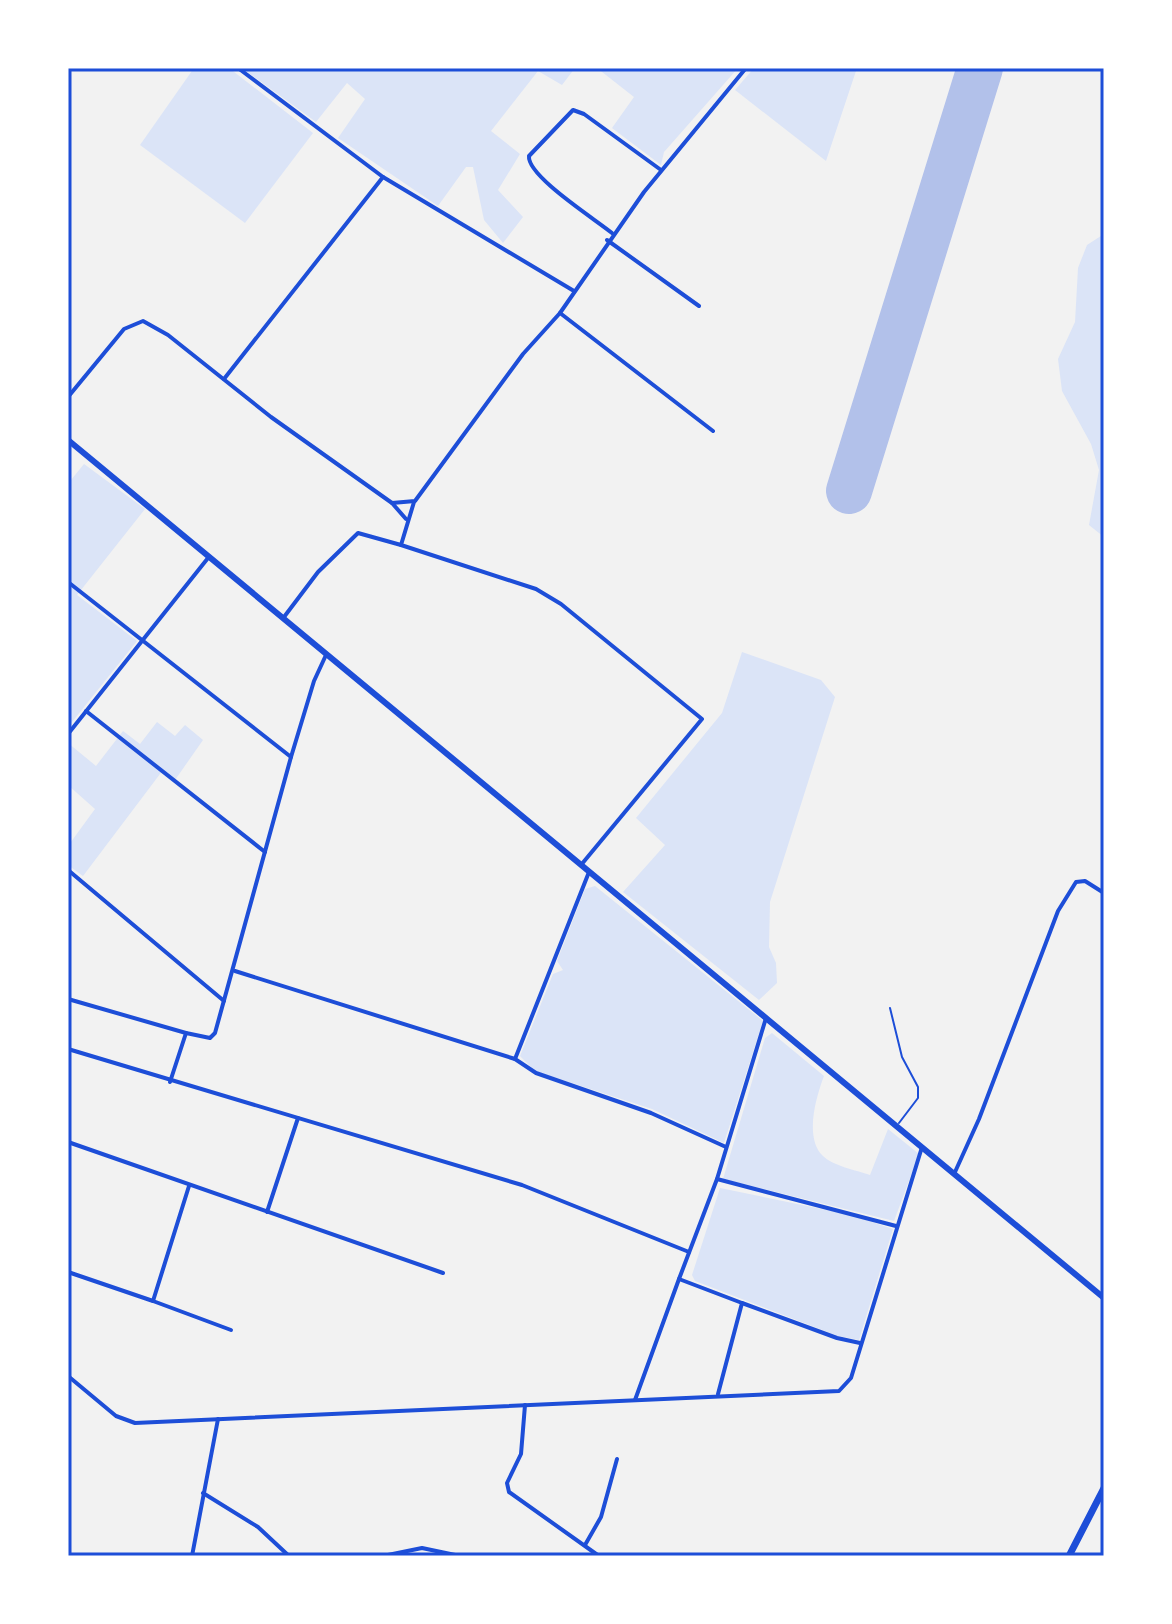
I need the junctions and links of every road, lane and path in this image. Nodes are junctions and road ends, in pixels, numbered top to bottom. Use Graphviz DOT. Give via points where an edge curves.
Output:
graph roads {
  1 [pos="238,68"];
  2 [pos="746,68"];
  3 [pos="661,170"];
  4 [pos="383,177"];
  5 [pos="612,233"];
  6 [pos="607,240"];
  7 [pos="574,291"];
  8 [pos="699,306"];
  9 [pos="560,313"];
  10 [pos="224,380"];
  11 [pos="68,397"];
  12 [pos="713,431"];
  13 [pos="68,440"];
  14 [pos="415,501"];
  15 [pos="392,503"];
  16 [pos="406,519"];
  17 [pos="401,545"];
  18 [pos="210,556"];
  19 [pos="68,582"];
  20 [pos="284,617"];
  21 [pos="142,640"];
  22 [pos="326,654"];
  23 [pos="86,711"];
  24 [pos="68,734"];
  25 [pos="291,757"];
  26 [pos="265,852"];
  27 [pos="581,865"];
  28 [pos="68,870"];
  29 [pos="589,872"];
  30 [pos="1104,893"];
  31 [pos="234,971"];
  32 [pos="68,999"];
  33 [pos="224,1001"];
  34 [pos="890,1008"];
  35 [pos="766,1018"];
  36 [pos="186,1033"];
  37 [pos="68,1049"];
  38 [pos="515,1059"];
  39 [pos="170,1082"];
  40 [pos="298,1118"];
  41 [pos="897,1126"];
  42 [pos="68,1142"];
  43 [pos="726,1147"];
  44 [pos="922,1147"];
  45 [pos="955,1172"];
  46 [pos="717,1179"];
  47 [pos="189,1186"];
  48 [pos="267,1212"];
  49 [pos="896,1226"];
  50 [pos="689,1252"];
  51 [pos="68,1272"];
  52 [pos="443,1273"];
  53 [pos="679,1279"];
  54 [pos="1104,1298"];
  55 [pos="153,1301"];
  56 [pos="742,1303"];
  57 [pos="231,1330"];
  58 [pos="862,1343"];
  59 [pos="68,1376"];
  60 [pos="718,1394"];
  61 [pos="635,1400"];
  62 [pos="525,1405"];
  63 [pos="218,1419"];
  64 [pos="617,1459"];
  65 [pos="1104,1488"];
  66 [pos="203,1493"];
  67 [pos="585,1545"];
  68 [pos="192,1556"];
  69 [pos="289,1556"];
  70 [pos="383,1556"];
  71 [pos="460,1556"];
  72 [pos="599,1556"];
  73 [pos="1069,1556"];
  1 -- 4 [label="street"];
  2 -- 3 [label="street"];
  3 -- 5 [label="street"];
  3 -- 5 [label="street" via="573,110 529,156 531,168 551,187"];
  4 -- 7 [label="street"];
  4 -- 10 [label="street"];
  5 -- 6 [label="street"];
  6 -- 7 [label="street"];
  6 -- 8 [label="street"];
  7 -- 9 [label="street"];
  9 -- 12 [label="street"];
  9 -- 14 [label="street" via="523,354"];
  10 -- 11 [label="street" via="168,335 137,321 124,329"];
  10 -- 15 [label="street"];
  13 -- 18 [label="main road"];
  14 -- 15 [label="street"];
  14 -- 16 [label="street"];
  15 -- 16 [label="street"];
  16 -- 17 [label="street"];
  17 -- 20 [label="street" via="358,533 318,572"];
  17 -- 27 [label="street" via="536,589 702,719"];
  18 -- 20 [label="main road"];
  18 -- 21 [label="street"];
  19 -- 21 [label="street"];
  20 -- 22 [label="main road"];
  21 -- 23 [label="street"];
  21 -- 25 [label="street"];
  22 -- 25 [label="street"];
  22 -- 27 [label="main road"];
  23 -- 24 [label="street"];
  23 -- 26 [label="street"];
  25 -- 26 [label="street"];
  26 -- 31 [label="street"];
  27 -- 29 [label="main road"];
  28 -- 33 [label="street"];
  29 -- 35 [label="main road"];
  29 -- 38 [label="street"];
  30 -- 45 [label="street" via="1085,881 1076,882 1058,911"];
  31 -- 33 [label="street"];
  31 -- 38 [label="street"];
  32 -- 36 [label="street"];
  33 -- 36 [label="street" via="213,1037"];
  34 -- 41 [label="path" via="902,1057 918,1087 918,1098"];
  35 -- 41 [label="main road"];
  35 -- 43 [label="street"];
  36 -- 39 [label="street"];
  37 -- 39 [label="street"];
  38 -- 43 [label="street" via="536,1073 651,1113"];
  39 -- 40 [label="street"];
  40 -- 48 [label="street"];
  40 -- 50 [label="street" via="522,1185"];
  41 -- 44 [label="main road"];
  42 -- 47 [label="street"];
  43 -- 46 [label="street"];
  44 -- 45 [label="main road"];
  44 -- 49 [label="street"];
  45 -- 54 [label="main road"];
  46 -- 49 [label="street"];
  46 -- 50 [label="street"];
  47 -- 48 [label="street"];
  47 -- 55 [label="street"];
  48 -- 52 [label="street"];
  49 -- 58 [label="street"];
  50 -- 53 [label="street"];
  51 -- 55 [label="street"];
  53 -- 56 [label="street"];
  53 -- 61 [label="street"];
  55 -- 57 [label="street"];
  56 -- 58 [label="street"];
  56 -- 60 [label="street"];
  58 -- 60 [label="street" via="849,1382 839,1391"];
  59 -- 63 [label="street" via="127,1422"];
  60 -- 61 [label="street"];
  61 -- 62 [label="street"];
  62 -- 63 [label="street"];
  62 -- 67 [label="street" via="521,1454 507,1483 509,1492"];
  63 -- 66 [label="street"];
  64 -- 67 [label="street" via="601,1517"];
  65 -- 73 [label="highway"];
  66 -- 68 [label="street"];
  66 -- 69 [label="street" via="258,1527"];
  67 -- 72 [label="street"];
  70 -- 71 [label="street" via="422,1548"];
}
